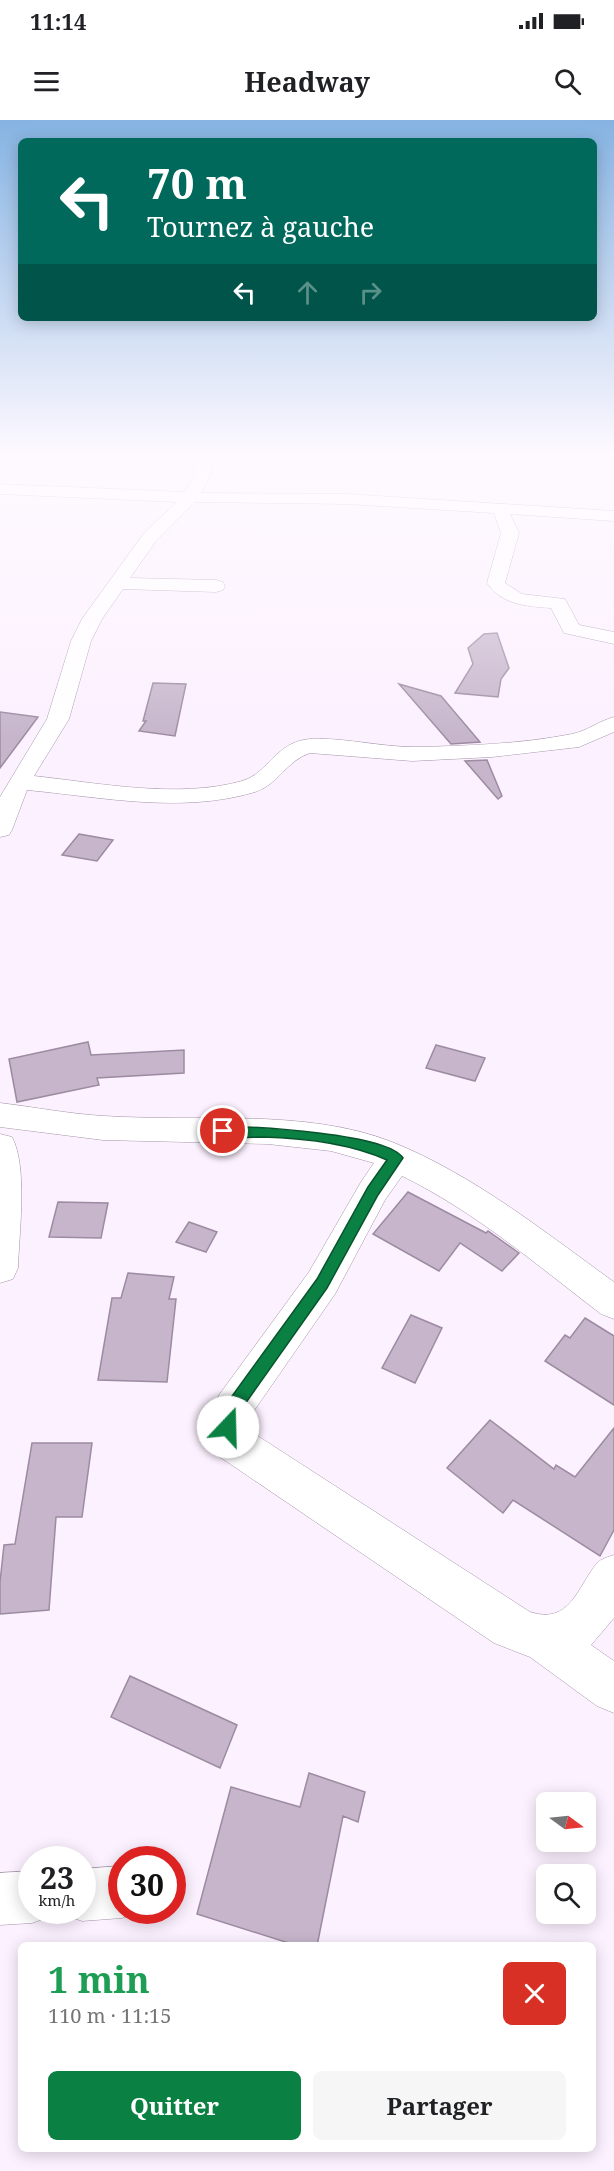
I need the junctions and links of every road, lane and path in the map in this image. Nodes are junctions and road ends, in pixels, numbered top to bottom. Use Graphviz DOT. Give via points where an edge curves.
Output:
graph roads {
  1 [pos="142,548"];
  2 [pos="506,548"];
  3 [pos="117,583"];
  4 [pos="216,586"];
  5 [pos="614,638"];
  6 [pos="614,724"];
  7 [pos="19,782"];
  8 [pos="1,822"];
  9 [pos="0,1115"];
  10 [pos="0,1146"];
  11 [pos="396,1158"];
  12 [pos="0,1268"];
  13 [pos="614,1303"];
  14 [pos="614,1577"];
  15 [pos="542,1638"];
  16 [pos="614,1689"];
  17 [pos="18,1898"];
  18 [pos="0,1899"];
  1 -- 3 [label="street"];
  2 -- 5 [label="street" via="496,583 500,591 510,597 558,603 570,629"];
  3 -- 4 [label="street"];
  3 -- 7 [label="street" via="81,641 58,719"];
  6 -- 7 [label="street" via="579,740 480,751 412,754 298,748 255,784 212,793 161,794"];
  7 -- 8 [label="street"];
  9 -- 11 [label="street" via="103,1128 268,1132 331,1139"];
  10 -- 12 [label="street" via="4,1174"];
  11 -- 13 [label="street" via="447,1183"];
  11 -- 15 [label="street" via="322,1283 233,1408 228,1427 234,1444 510,1627"];
  14 -- 15 [label="street" via="590,1617 563,1636"];
  15 -- 16 [label="street"];
  17 -- 18 [label="street"];
}
